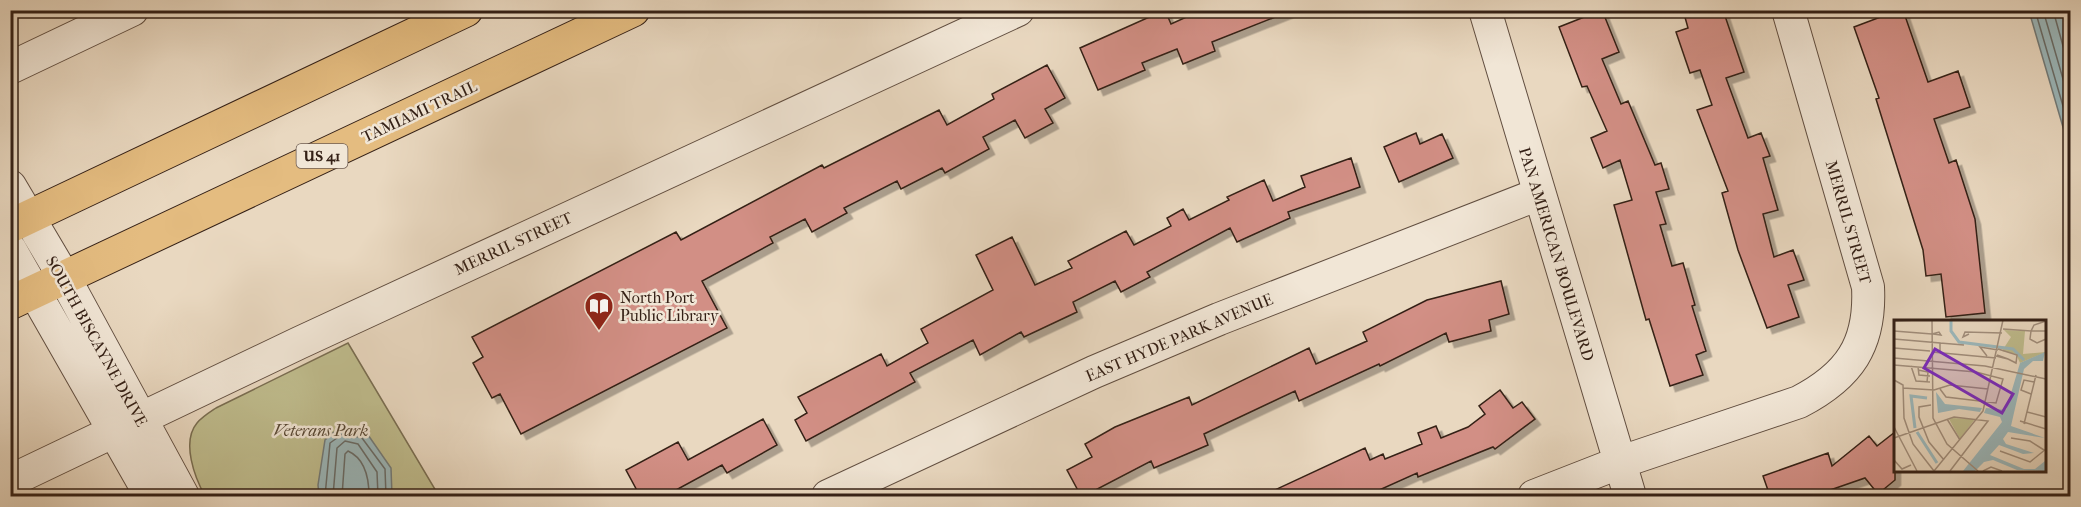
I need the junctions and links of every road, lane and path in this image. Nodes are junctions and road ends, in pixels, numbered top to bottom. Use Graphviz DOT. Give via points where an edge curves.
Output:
graph roads {
  1 [pos="132,10"];
  2 [pos="466,10"];
  3 [pos="633,10"];
  4 [pos="1018,10"];
  5 [pos="1485,10"];
  6 [pos="1788,10"];
  7 [pos="10,68"];
  8 [pos="10,186"];
  9 [pos="1539,194"];
  10 [pos="20,221"];
  11 [pos="10,249"];
  12 [pos="64,277"];
  13 [pos="22,297"];
  14 [pos="127,426"];
  15 [pos="1621,462"];
  16 [pos="10,481"];
  17 [pos="151,496"];
  18 [pos="183,496"];
  19 [pos="828,496"];
  20 [pos="1534,496"];
  21 [pos="1630,496"];
  1 -- 7 [label="street"];
  2 -- 10 [label="main road"];
  3 -- 12 [label="main road, TAMIAMI TRAIL / US 41"];
  4 -- 14 [label="street, MERRIL STREET"];
  5 -- 9 [label="street, PAN AMERICAN BOULEVARD"];
  6 -- 15 [label="street, MERRIL STREET" via="1868,287 1863,338 1855,357 1839,375 1799,402"];
  8 -- 10 [label="street, SOUTH BISCAYNE DRIVE"];
  9 -- 15 [label="street, PAN AMERICAN BOULEVARD"];
  9 -- 19 [label="street, EAST HYDE PARK AVENUE" via="1094,372"];
  10 -- 12 [label="street, SOUTH BISCAYNE DRIVE"];
  11 -- 13 [label="street, SOUTH BISCAYNE DRIVE"];
  12 -- 13 [label="main road, TAMIAMI TRAIL / US 41"];
  12 -- 14 [label="street, SOUTH BISCAYNE DRIVE"];
  13 -- 14 [label="street, SOUTH BISCAYNE DRIVE"];
  14 -- 16 [label="street, MERRIL STREET"];
  14 -- 17 [label="street, SOUTH BISCAYNE DRIVE"];
  14 -- 18 [label="street, SOUTH BISCAYNE DRIVE"];
  15 -- 20 [label="street, MERRIL STREET"];
  15 -- 21 [label="street, PAN AMERICAN BOULEVARD"];
}
